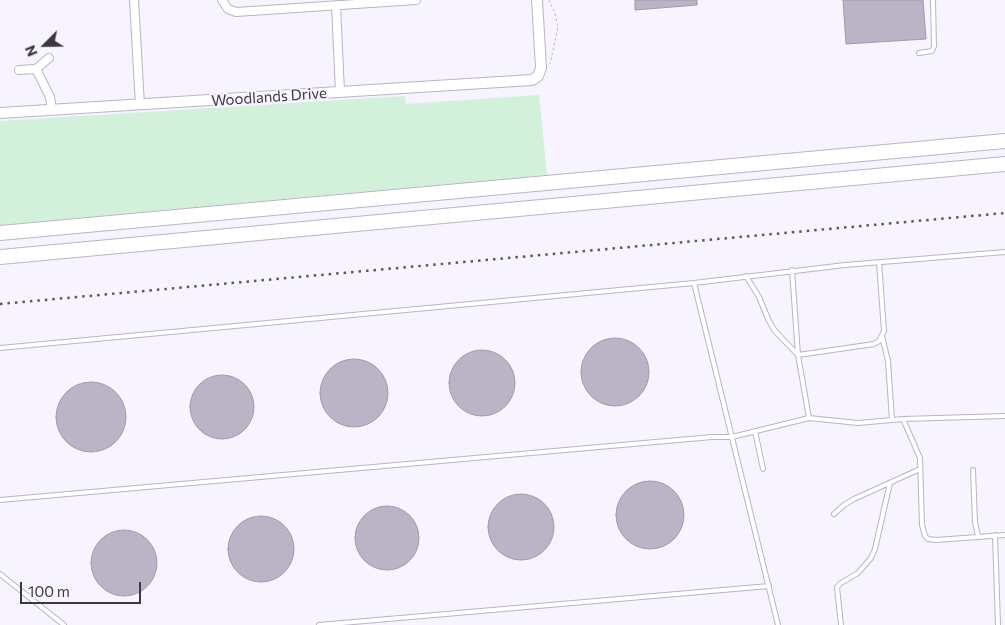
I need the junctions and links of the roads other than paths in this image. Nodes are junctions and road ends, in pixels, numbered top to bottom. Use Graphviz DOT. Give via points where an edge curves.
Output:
graph roads {
  1 [pos="134,0"];
  2 [pos="222,0"];
  3 [pos="416,0"];
  4 [pos="537,0"];
  5 [pos="933,0"];
  6 [pos="336,5"];
  7 [pos="919,53"];
  8 [pos="49,58"];
  9 [pos="36,69"];
  10 [pos="19,70"];
  11 [pos="340,92"];
  12 [pos="140,105"];
  13 [pos="52,110"];
  14 [pos="0,113"];
  15 [pos="1005,141"];
  16 [pos="1005,164"];
  17 [pos="0,233"];
  18 [pos="1005,252"];
  19 [pos="0,256"];
  20 [pos="879,262"];
  21 [pos="792,270"];
  22 [pos="746,276"];
  23 [pos="694,283"];
  24 [pos="882,336"];
  25 [pos="0,348"];
  26 [pos="798,355"];
  27 [pos="1005,416"];
  28 [pos="809,418"];
  29 [pos="903,419"];
  30 [pos="892,420"];
  31 [pos="755,431"];
  32 [pos="732,437"];
  33 [pos="764,469"];
  34 [pos="920,469"];
  35 [pos="973,470"];
  36 [pos="890,483"];
  37 [pos="0,500"];
  38 [pos="834,514"];
  39 [pos="1005,535"];
  40 [pos="978,536"];
  41 [pos="995,536"];
  42 [pos="0,574"];
  43 [pos="769,586"];
  44 [pos="64,625"];
  45 [pos="319,625"];
  46 [pos="778,625"];
  47 [pos="841,625"];
  48 [pos="998,625"];
  1 -- 12 [label="street"];
  2 -- 6 [label="street" via="228,9 236,12"];
  3 -- 6 [label="street"];
  4 -- 11 [label="street, Woodlands Drive" via="542,68 532,80"];
  5 -- 7 [label="lane" via="934,46 932,51"];
  6 -- 11 [label="street"];
  8 -- 9 [label="street"];
  9 -- 10 [label="street"];
  9 -- 13 [label="street" via="50,97"];
  11 -- 12 [label="street, Woodlands Drive"];
  12 -- 13 [label="street, Woodlands Drive"];
  13 -- 14 [label="street, Woodlands Drive"];
  15 -- 17 [label="highway"];
  16 -- 19 [label="highway"];
  18 -- 20 [label="lane"];
  20 -- 21 [label="lane"];
  20 -- 24 [label="lane"];
  21 -- 22 [label="lane"];
  21 -- 26 [label="lane"];
  22 -- 23 [label="lane"];
  22 -- 26 [label="lane" via="772,326"];
  23 -- 25 [label="lane"];
  23 -- 32 [label="lane"];
  24 -- 26 [label="lane" via="874,344"];
  24 -- 30 [label="lane" via="888,362"];
  26 -- 28 [label="lane"];
  27 -- 29 [label="lane"];
  28 -- 30 [label="lane" via="858,423"];
  28 -- 31 [label="lane"];
  29 -- 30 [label="lane"];
  29 -- 34 [label="lane" via="919,454"];
  31 -- 32 [label="lane"];
  31 -- 33 [label="lane"];
  32 -- 37 [label="lane"];
  32 -- 43 [label="lane"];
  34 -- 36 [label="lane"];
  34 -- 40 [label="lane" via="925,536 936,540"];
  35 -- 40 [label="lane"];
  36 -- 38 [label="lane" via="854,499"];
  36 -- 47 [label="lane" via="876,550 858,572 837,587"];
  39 -- 41 [label="lane"];
  40 -- 41 [label="lane"];
  41 -- 48 [label="lane"];
  42 -- 44 [label="lane"];
  43 -- 45 [label="lane"];
  43 -- 46 [label="lane"];
}
